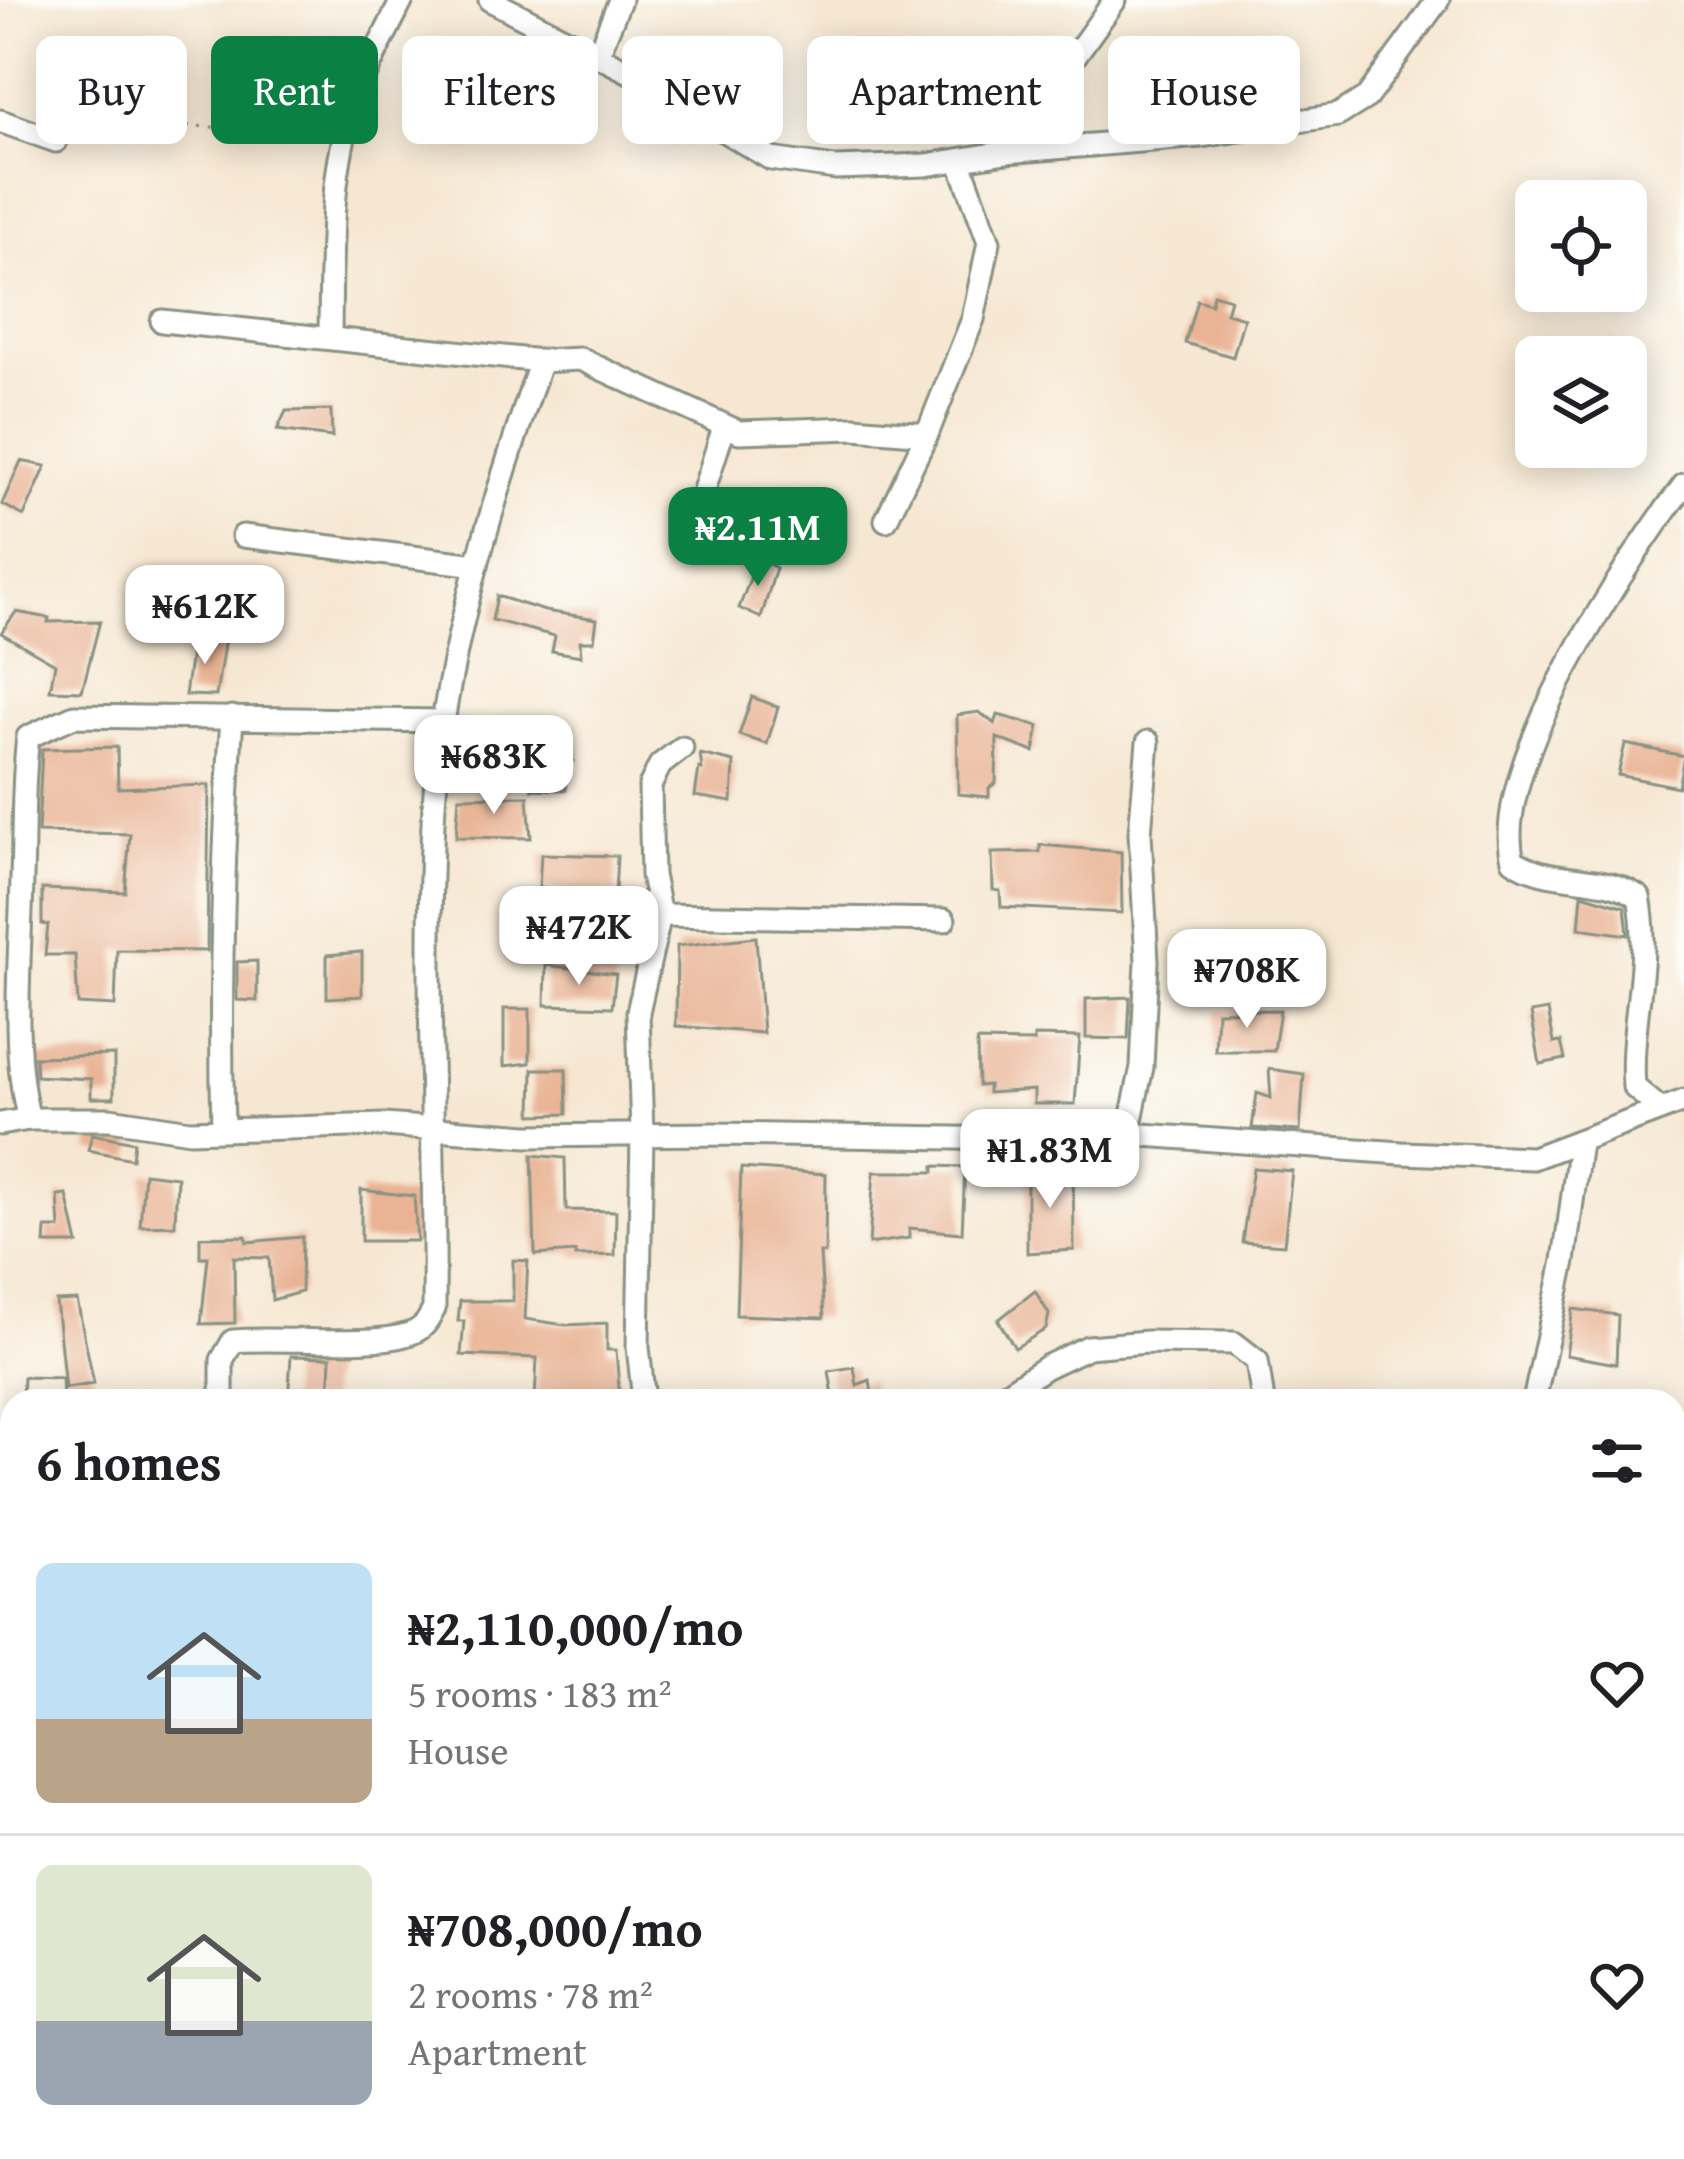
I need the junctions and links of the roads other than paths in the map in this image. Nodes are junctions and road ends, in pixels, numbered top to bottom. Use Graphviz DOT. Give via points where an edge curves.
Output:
graph roads {
  1 [pos="402,0"];
  2 [pos="490,0"];
  3 [pos="620,0"];
  4 [pos="1115,0"];
  5 [pos="1438,0"];
  6 [pos="558,36"];
  7 [pos="598,55"];
  8 [pos="598,57"];
  9 [pos="0,121"];
  10 [pos="36,134"];
  11 [pos="1006,152"];
  12 [pos="959,160"];
  13 [pos="162,321"];
  14 [pos="329,337"];
  15 [pos="541,361"];
  16 [pos="724,427"];
  17 [pos="927,434"];
  18 [pos="1684,485"];
  19 [pos="697,512"];
  20 [pos="886,520"];
  21 [pos="242,536"];
  22 [pos="477,565"];
  23 [pos="232,717"];
  24 [pos="443,721"];
  25 [pos="1148,742"];
  26 [pos="682,748"];
  27 [pos="660,915"];
  28 [pos="944,920"];
  29 [pos="1684,1101"];
  30 [pos="1659,1108"];
  31 [pos="29,1119"];
  32 [pos="0,1124"];
  33 [pos="223,1127"];
  34 [pos="430,1128"];
  35 [pos="642,1134"];
  36 [pos="1129,1134"];
  37 [pos="1580,1142"];
  38 [pos="222,1389"];
  39 [pos="643,1389"];
  40 [pos="1012,1389"];
  41 [pos="1261,1389"];
  42 [pos="1537,1389"];
  1 -- 14 [label="street" via="345,136"];
  2 -- 6 [label="street"];
  3 -- 7 [label="street"];
  4 -- 11 [label="street"];
  5 -- 11 [label="street" via="1367,97 1338,115"];
  8 -- 12 [label="street" via="676,96 771,159 835,167"];
  9 -- 10 [label="street"];
  11 -- 12 [label="street"];
  12 -- 17 [label="street" via="989,242 973,319"];
  13 -- 14 [label="street"];
  14 -- 15 [label="street"];
  15 -- 16 [label="street" via="580,359"];
  15 -- 22 [label="street"];
  16 -- 17 [label="street"];
  16 -- 19 [label="street"];
  17 -- 20 [label="street"];
  18 -- 30 [label="street" via="1577,647 1528,759 1507,839 1513,860 1527,869 1602,881 1639,897 1634,1087"];
  21 -- 22 [label="street"];
  22 -- 24 [label="street"];
  23 -- 24 [label="street"];
  23 -- 31 [label="street" via="74,716 28,737 20,986"];
  23 -- 33 [label="street" via="222,861"];
  24 -- 34 [label="street" via="434,803"];
  25 -- 36 [label="street" via="1140,833 1142,1067"];
  26 -- 27 [label="street" via="650,786"];
  27 -- 28 [label="street"];
  27 -- 35 [label="street" via="638,1012"];
  29 -- 30 [label="street"];
  30 -- 37 [label="street"];
  31 -- 32 [label="street"];
  31 -- 33 [label="street"];
  33 -- 34 [label="street"];
  34 -- 35 [label="street"];
  34 -- 38 [label="street" via="434,1309 427,1323 413,1333 334,1342 233,1341 222,1360"];
  35 -- 36 [label="street"];
  35 -- 39 [label="street"];
  36 -- 37 [label="street" via="1533,1158"];
  37 -- 42 [label="street"];
  40 -- 41 [label="street" via="1088,1347 1147,1342 1234,1343 1257,1361"];
}
